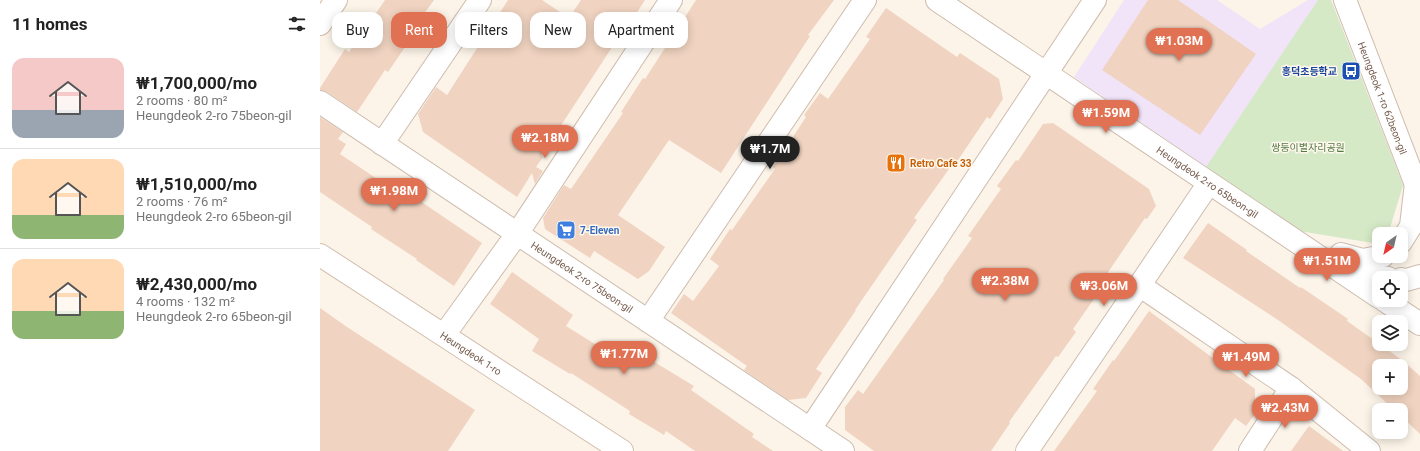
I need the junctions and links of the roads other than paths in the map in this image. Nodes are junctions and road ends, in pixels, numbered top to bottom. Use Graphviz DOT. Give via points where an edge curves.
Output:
graph roads {
  1 [pos="336,0"];
  2 [pos="480,0"];
  3 [pos="671,0"];
  4 [pos="865,0"];
  5 [pos="937,0"];
  6 [pos="1095,0"];
  7 [pos="1345,0"];
  8 [pos="320,24"];
  9 [pos="1047,74"];
  10 [pos="320,102"];
  11 [pos="382,144"];
  12 [pos="1209,183"];
  13 [pos="1418,189"];
  14 [pos="1408,231"];
  15 [pos="517,234"];
  16 [pos="1294,240"];
  17 [pos="320,255"];
  18 [pos="1372,258"];
  19 [pos="1372,276"];
  20 [pos="1420,276"];
  21 [pos="1408,279"];
  22 [pos="1139,285"];
  23 [pos="1372,292"];
  24 [pos="1394,307"];
  25 [pos="648,321"];
  26 [pos="1420,324"];
  27 [pos="444,335"];
  28 [pos="1291,388"];
  29 [pos="810,428"];
  30 [pos="622,451"];
  31 [pos="843,451"];
  32 [pos="1026,451"];
  33 [pos="1250,451"];
  34 [pos="1368,451"];
  1 -- 8 [label="street"];
  2 -- 11 [label="street"];
  3 -- 15 [label="street"];
  4 -- 25 [label="street"];
  5 -- 9 [label="street, Heungdeok 2-ro 65beon-gil"];
  6 -- 9 [label="street"];
  7 -- 13 [label="street, Heungdeok 1-ro 62beon-gil"];
  9 -- 12 [label="street, Heungdeok 2-ro 65beon-gil"];
  9 -- 29 [label="street"];
  10 -- 11 [label="street, Heungdeok 2-ro 75beon-gil"];
  11 -- 15 [label="street, Heungdeok 2-ro 75beon-gil"];
  12 -- 16 [label="street, Heungdeok 2-ro 65beon-gil"];
  12 -- 22 [label="street"];
  13 -- 14 [label="street"];
  15 -- 25 [label="street, Heungdeok 2-ro 75beon-gil"];
  15 -- 27 [label="street"];
  16 -- 18 [label="street" via="1363,260"];
  16 -- 19 [label="street"];
  16 -- 23 [label="street, Heungdeok 2-ro 65beon-gil"];
  17 -- 27 [label="street, Heungdeok 1-ro"];
  20 -- 21 [label="street"];
  22 -- 28 [label="street"];
  22 -- 32 [label="street"];
  24 -- 26 [label="street"];
  25 -- 29 [label="street, Heungdeok 2-ro 75beon-gil"];
  27 -- 30 [label="street, Heungdeok 1-ro"];
  28 -- 33 [label="street"];
  28 -- 34 [label="street"];
  29 -- 31 [label="street, Heungdeok 2-ro 75beon-gil"];
}
